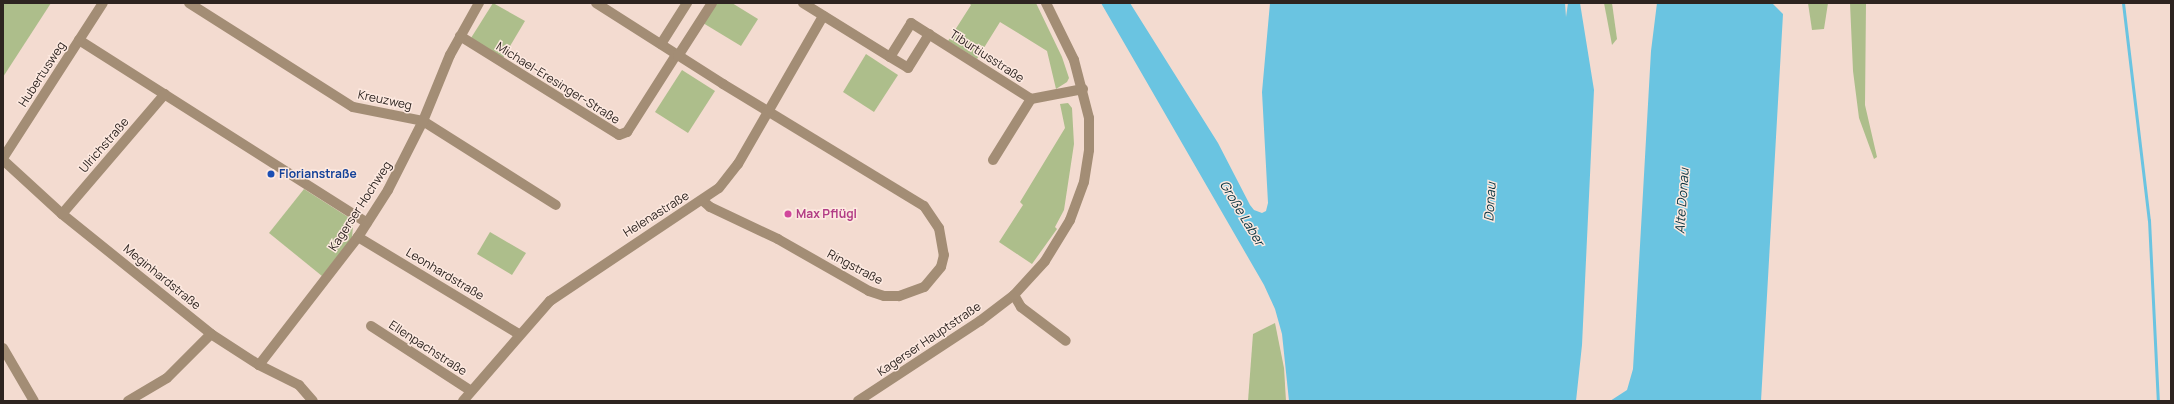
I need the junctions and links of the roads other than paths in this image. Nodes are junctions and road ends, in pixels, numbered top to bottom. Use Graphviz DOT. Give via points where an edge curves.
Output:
graph roads {
  1 [pos="103,3"];
  2 [pos="190,3"];
  3 [pos="479,3"];
  4 [pos="596,3"];
  5 [pos="687,3"];
  6 [pos="712,3"];
  7 [pos="803,3"];
  8 [pos="1046,3"];
  9 [pos="823,16"];
  10 [pos="929,34"];
  11 [pos="460,36"];
  12 [pos="79,40"];
  13 [pos="661,44"];
  14 [pos="677,56"];
  15 [pos="890,57"];
  16 [pos="1083,89"];
  17 [pos="165,94"];
  18 [pos="1031,99"];
  19 [pos="768,111"];
  20 [pos="424,121"];
  21 [pos="3,159"];
  22 [pos="993,160"];
  23 [pos="703,200"];
  24 [pos="556,205"];
  25 [pos="62,214"];
  26 [pos="367,224"];
  27 [pos="358,237"];
  28 [pos="1014,295"];
  29 [pos="371,326"];
  30 [pos="211,334"];
  31 [pos="519,334"];
  32 [pos="1066,340"];
  33 [pos="3,348"];
  34 [pos="259,365"];
  35 [pos="471,391"];
  36 [pos="34,401"];
  37 [pos="128,401"];
  38 [pos="312,401"];
  39 [pos="463,401"];
  40 [pos="858,401"];
  1 -- 12 [label="street, Hubertusweg"];
  2 -- 20 [label="street, Kreuzweg" via="353,107"];
  3 -- 11 [label="street, Kagerser Hochweg"];
  4 -- 13 [label="street, Ringstraße"];
  5 -- 13 [label="street"];
  6 -- 14 [label="street"];
  7 -- 9 [label="street"];
  8 -- 16 [label="street, Kagerser Hauptstraße" via="1065,38"];
  9 -- 15 [label="street"];
  9 -- 19 [label="street, Helenastraße"];
  10 -- 15 [label="street, Tiburtiusstraße" via="911,23"];
  10 -- 15 [label="street" via="908,68"];
  10 -- 18 [label="street, Tiburtiusstraße"];
  11 -- 14 [label="street, Michael-Eresinger-Straße" via="619,135 627,132"];
  11 -- 20 [label="street, Kagerser Hochweg"];
  12 -- 17 [label="street"];
  12 -- 21 [label="street, Hubertusweg"];
  13 -- 14 [label="street, Ringstraße"];
  14 -- 19 [label="street, Ringstraße"];
  16 -- 18 [label="street, Tiburtiusstraße"];
  16 -- 28 [label="street, Kagerser Hauptstraße" via="1089,138 1084,182 1078,200 1053,251"];
  17 -- 25 [label="street, Ulrichstraße"];
  17 -- 26 [label="street"];
  18 -- 22 [label="street, Tiburtiusstraße"];
  19 -- 23 [label="street, Helenastraße" via="731,175"];
  19 -- 23 [label="street, Ringstraße" via="924,206 933,215 944,242 941,266 933,278 924,287 911,293 884,296 869,291 778,239 710,207"];
  20 -- 24 [label="street, Kreuzweg"];
  20 -- 26 [label="street, Kagerser Hochweg" via="398,174"];
  21 -- 25 [label="street, Meginhardstraße"];
  23 -- 31 [label="street, Helenastraße" via="550,301"];
  25 -- 30 [label="street, Meginhardstraße"];
  26 -- 27 [label="street, Kagerser Hochweg"];
  27 -- 31 [label="street, Leonhardstraße"];
  27 -- 34 [label="street, Kagerser Hochweg"];
  28 -- 32 [label="street" via="1021,307"];
  28 -- 40 [label="street, Kagerser Hauptstraße" via="980,321"];
  29 -- 35 [label="street, Ellenpachstraße"];
  30 -- 34 [label="street, Meginhardstraße"];
  30 -- 37 [label="street" via="167,378"];
  31 -- 35 [label="street, Helenastraße"];
  33 -- 36 [label="street"];
  34 -- 38 [label="street, Meginhardstraße" via="299,385"];
  35 -- 39 [label="street, Helenastraße"];
}
